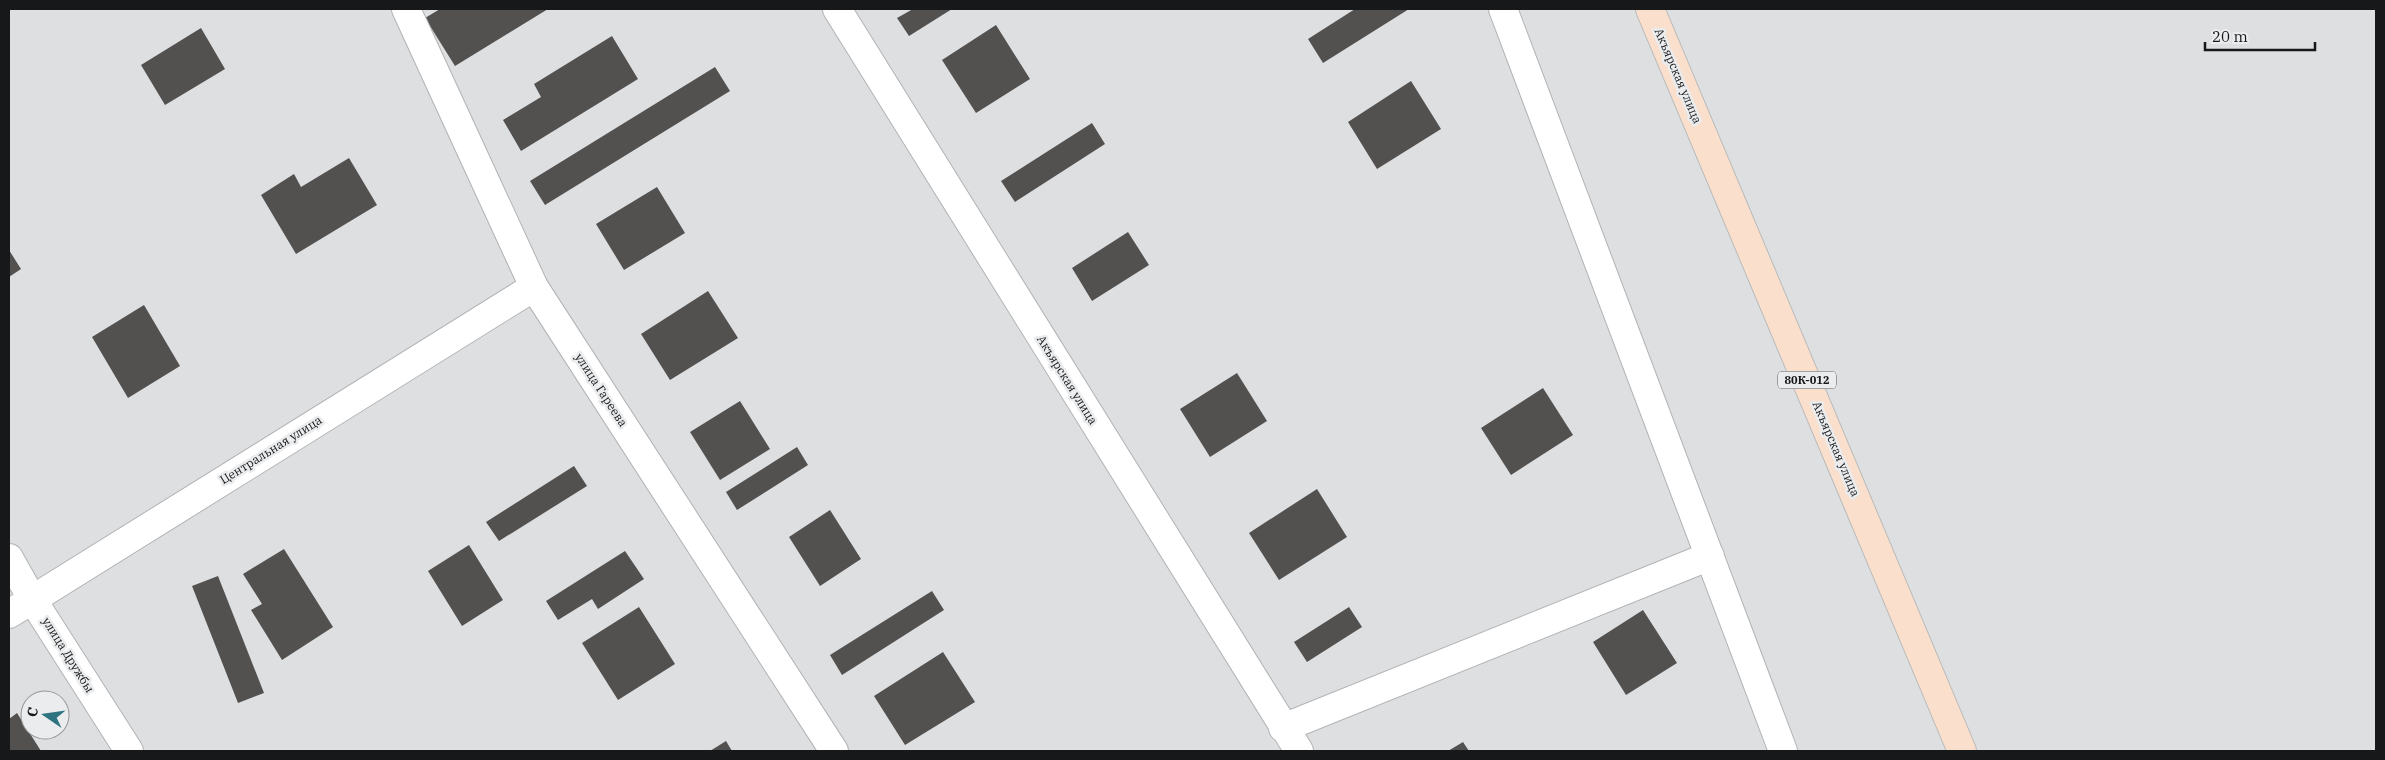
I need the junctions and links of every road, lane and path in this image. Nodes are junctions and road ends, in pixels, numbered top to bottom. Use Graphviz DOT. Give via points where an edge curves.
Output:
graph roads {
  1 [pos="406,9"];
  2 [pos="837,9"];
  3 [pos="1504,9"];
  4 [pos="1650,9"];
  5 [pos="534,287"];
  6 [pos="1710,556"];
  7 [pos="9,558"];
  8 [pos="32,599"];
  9 [pos="9,614"];
  10 [pos="1283,728"];
  11 [pos="129,751"];
  12 [pos="834,751"];
  13 [pos="1299,751"];
  14 [pos="1783,751"];
  15 [pos="1962,751"];
  1 -- 5 [label="street, улица Гареева"];
  2 -- 10 [label="street, Акъярская улица"];
  3 -- 6 [label="street"];
  4 -- 15 [label="main road, Акъярская улица / 80К-012"];
  5 -- 8 [label="street, Центральная улица"];
  5 -- 12 [label="street, улица Гареева"];
  6 -- 10 [label="street"];
  6 -- 14 [label="street"];
  7 -- 8 [label="street, улица Дружбы"];
  8 -- 9 [label="street, Центральная улица"];
  8 -- 11 [label="street, улица Дружбы"];
  10 -- 13 [label="street, Акъярская улица"];
}
